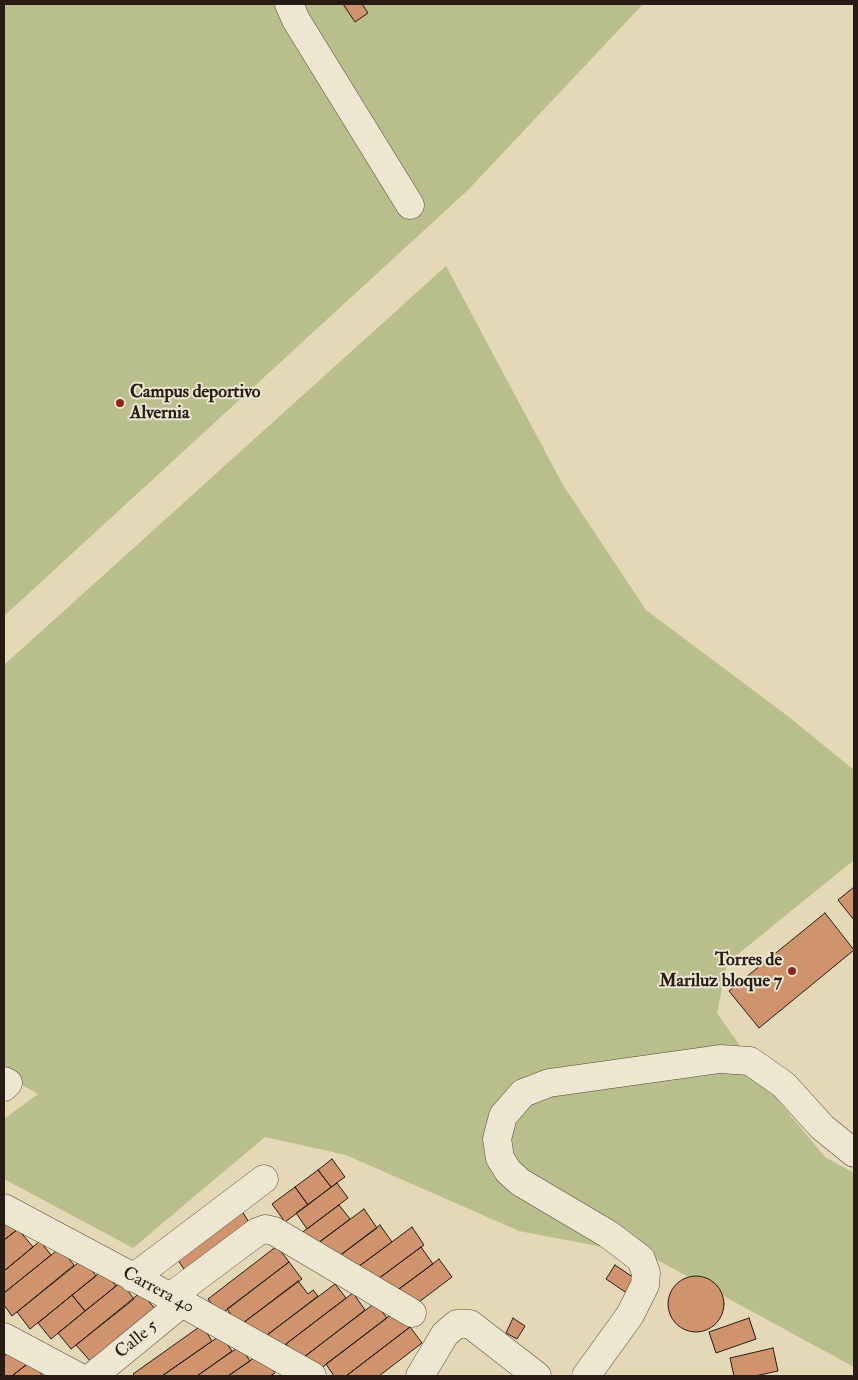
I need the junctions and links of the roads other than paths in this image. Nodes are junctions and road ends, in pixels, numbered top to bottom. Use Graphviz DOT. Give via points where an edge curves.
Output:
graph roads {
  1 [pos="289,4"];
  2 [pos="410,205"];
  3 [pos="854,1153"];
  4 [pos="264,1179"];
  5 [pos="4,1208"];
  6 [pos="133,1278"];
  7 [pos="176,1300"];
  8 [pos="412,1313"];
  9 [pos="4,1337"];
  10 [pos="77,1376"];
  11 [pos="93,1376"];
  12 [pos="312,1376"];
  13 [pos="420,1376"];
  14 [pos="537,1376"];
  15 [pos="586,1376"];
  1 -- 2 [label="street"];
  3 -- 15 [label="street" via="822,1127 784,1085 750,1061 720,1059 563,1081 523,1093 503,1116 497,1139 500,1158 508,1171 520,1182 608,1234 641,1259 646,1273 645,1285 630,1315"];
  4 -- 6 [label="street"];
  5 -- 6 [label="street, Carrera 40"];
  6 -- 7 [label="street, Carrera 40"];
  7 -- 8 [label="street, Calle 5" via="257,1232 265,1229 274,1231"];
  7 -- 11 [label="street, Calle 5"];
  7 -- 12 [label="street, Carrera 40"];
  9 -- 10 [label="street"];
  13 -- 14 [label="street" via="445,1334 457,1324 470,1324"];
}
